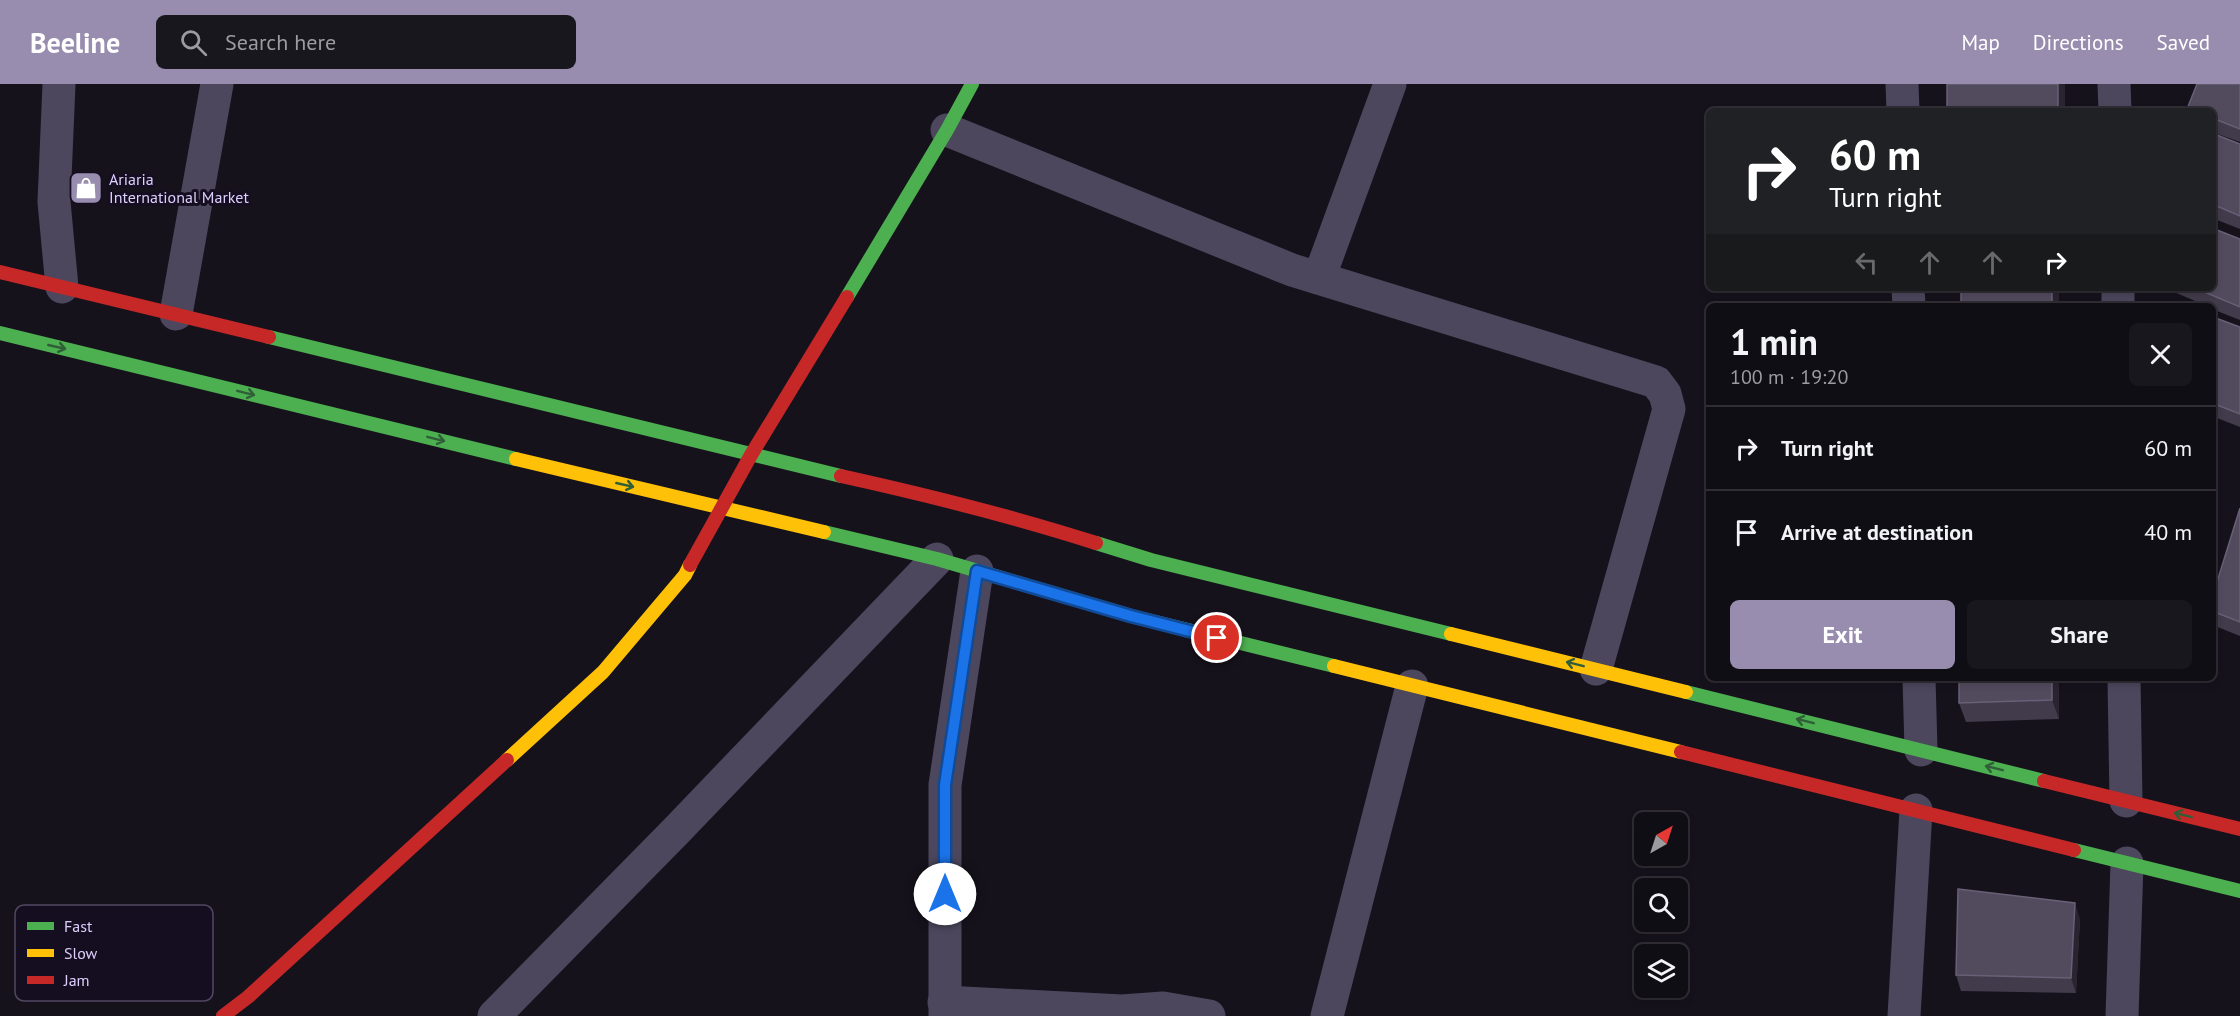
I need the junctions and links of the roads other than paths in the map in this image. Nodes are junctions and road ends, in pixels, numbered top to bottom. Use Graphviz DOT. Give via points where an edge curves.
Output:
graph roads {
  1 [pos="59,84"];
  2 [pos="218,84"];
  3 [pos="972,84"];
  4 [pos="1390,84"];
  5 [pos="1902,84"];
  6 [pos="2114,84"];
  7 [pos="1903,108"];
  8 [pos="2115,108"];
  9 [pos="947,130"];
  10 [pos="0,272"];
  11 [pos="1319,278"];
  12 [pos="62,287"];
  13 [pos="176,314"];
  14 [pos="0,333"];
  15 [pos="751,455"];
  16 [pos="722,508"];
  17 [pos="937,559"];
  18 [pos="977,571"];
  19 [pos="1596,669"];
  20 [pos="1919,681"];
  21 [pos="2124,681"];
  22 [pos="1412,686"];
  23 [pos="1921,750"];
  24 [pos="2126,801"];
  25 [pos="1916,810"];
  26 [pos="2240,829"];
  27 [pos="2127,864"];
  28 [pos="2240,891"];
  29 [pos="945,1009"];
  30 [pos="223,1016"];
  31 [pos="494,1016"];
  32 [pos="1209,1016"];
  33 [pos="1327,1016"];
  34 [pos="1904,1016"];
  35 [pos="2122,1016"];
  1 -- 12 [label="street" via="54,202"];
  2 -- 13 [label="street"];
  3 -- 9 [label="main road"];
  4 -- 11 [label="street"];
  5 -- 7 [label="street"];
  6 -- 8 [label="street"];
  9 -- 11 [label="street"];
  9 -- 15 [label="main road"];
  10 -- 12 [label="main road"];
  11 -- 19 [label="street" via="1656,382 1665,394 1669,409"];
  12 -- 13 [label="main road"];
  13 -- 15 [label="main road"];
  14 -- 16 [label="main road, one-way"];
  15 -- 16 [label="main road"];
  19 -- 15 [label="main road, one-way" via="1151,560 956,502"];
  16 -- 17 [label="main road"];
  16 -- 30 [label="main road" via="686,574 603,672"];
  17 -- 18 [label="main road"];
  17 -- 31 [label="street"];
  18 -- 22 [label="main road" via="1131,616"];
  18 -- 29 [label="street" via="945,785"];
  23 -- 19 [label="main road, one-way"];
  20 -- 23 [label="street"];
  21 -- 24 [label="street"];
  22 -- 25 [label="main road"];
  22 -- 33 [label="street"];
  24 -- 23 [label="main road, one-way"];
  26 -- 24 [label="main road, one-way"];
  25 -- 27 [label="main road"];
  25 -- 34 [label="street"];
  27 -- 28 [label="main road"];
  27 -- 35 [label="street"];
  29 -- 32 [label="street" via="1163,1008"];
}
